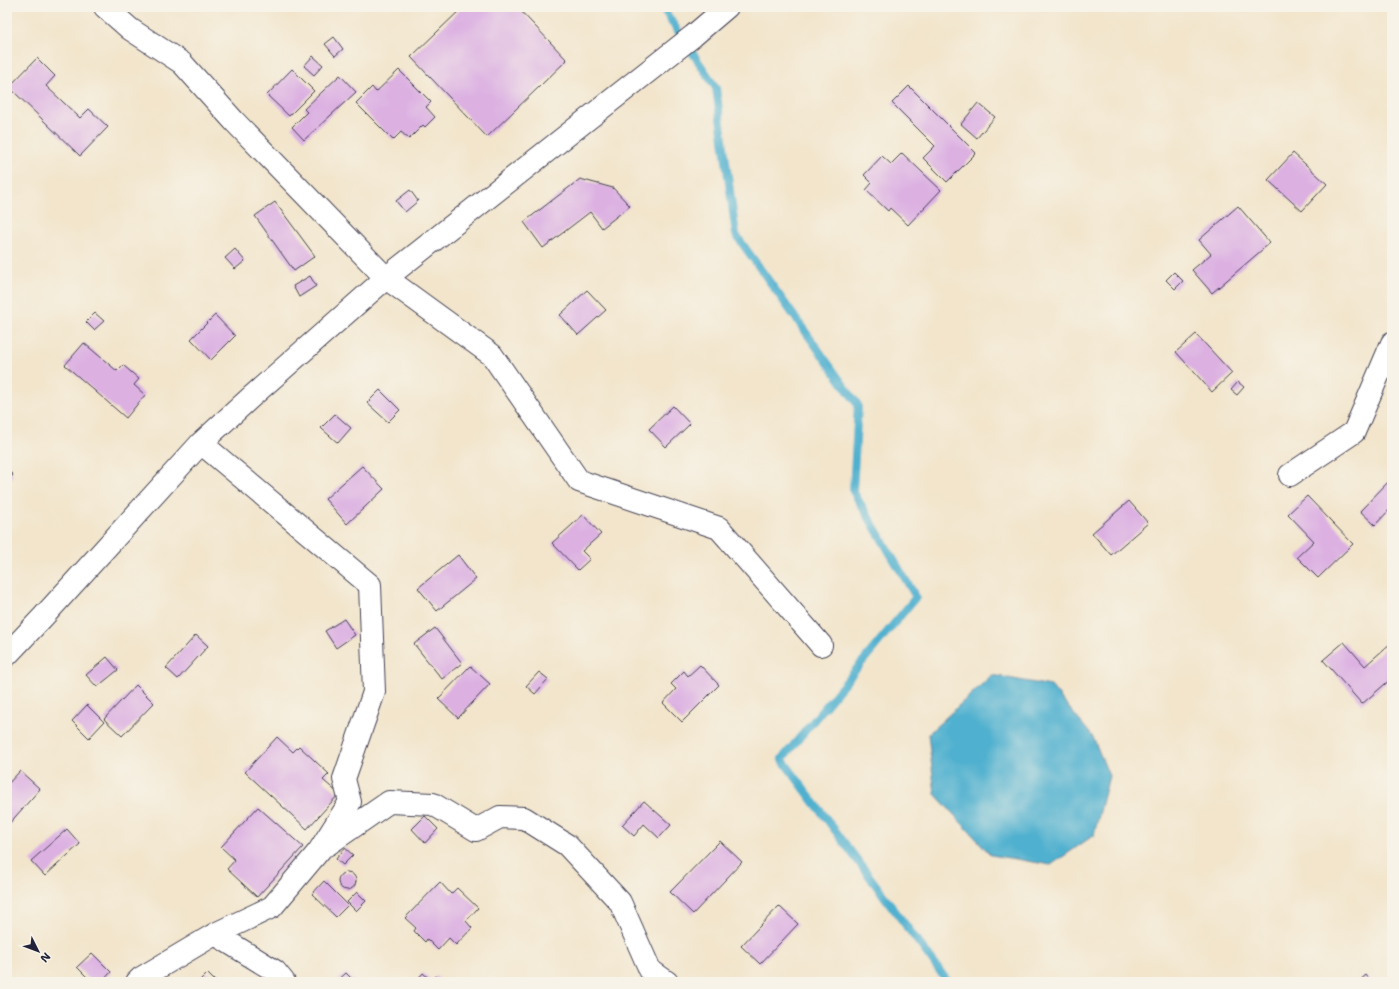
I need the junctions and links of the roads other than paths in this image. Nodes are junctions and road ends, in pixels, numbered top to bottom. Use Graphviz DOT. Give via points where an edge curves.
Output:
graph roads {
  1 [pos="106,7"];
  2 [pos="727,7"];
  3 [pos="386,278"];
  4 [pos="1392,342"];
  5 [pos="201,443"];
  6 [pos="1290,476"];
  7 [pos="821,645"];
  8 [pos="7,655"];
  9 [pos="319,851"];
  10 [pos="215,934"];
  11 [pos="137,982"];
  12 [pos="284,982"];
  13 [pos="667,982"];
  1 -- 3 [label="street" via="130,29 182,63 234,121"];
  2 -- 3 [label="street"];
  3 -- 5 [label="street"];
  3 -- 7 [label="street" via="492,355 579,481 719,528"];
  4 -- 6 [label="street" via="1354,432"];
  5 -- 8 [label="street"];
  5 -- 9 [label="street" via="370,585 374,692 344,779 350,802"];
  9 -- 10 [label="street" via="272,907"];
  9 -- 13 [label="street" via="389,802 433,804 476,830 500,817 524,818 567,845 620,902 650,970"];
  10 -- 11 [label="street"];
  10 -- 12 [label="street" via="275,971"];
}
